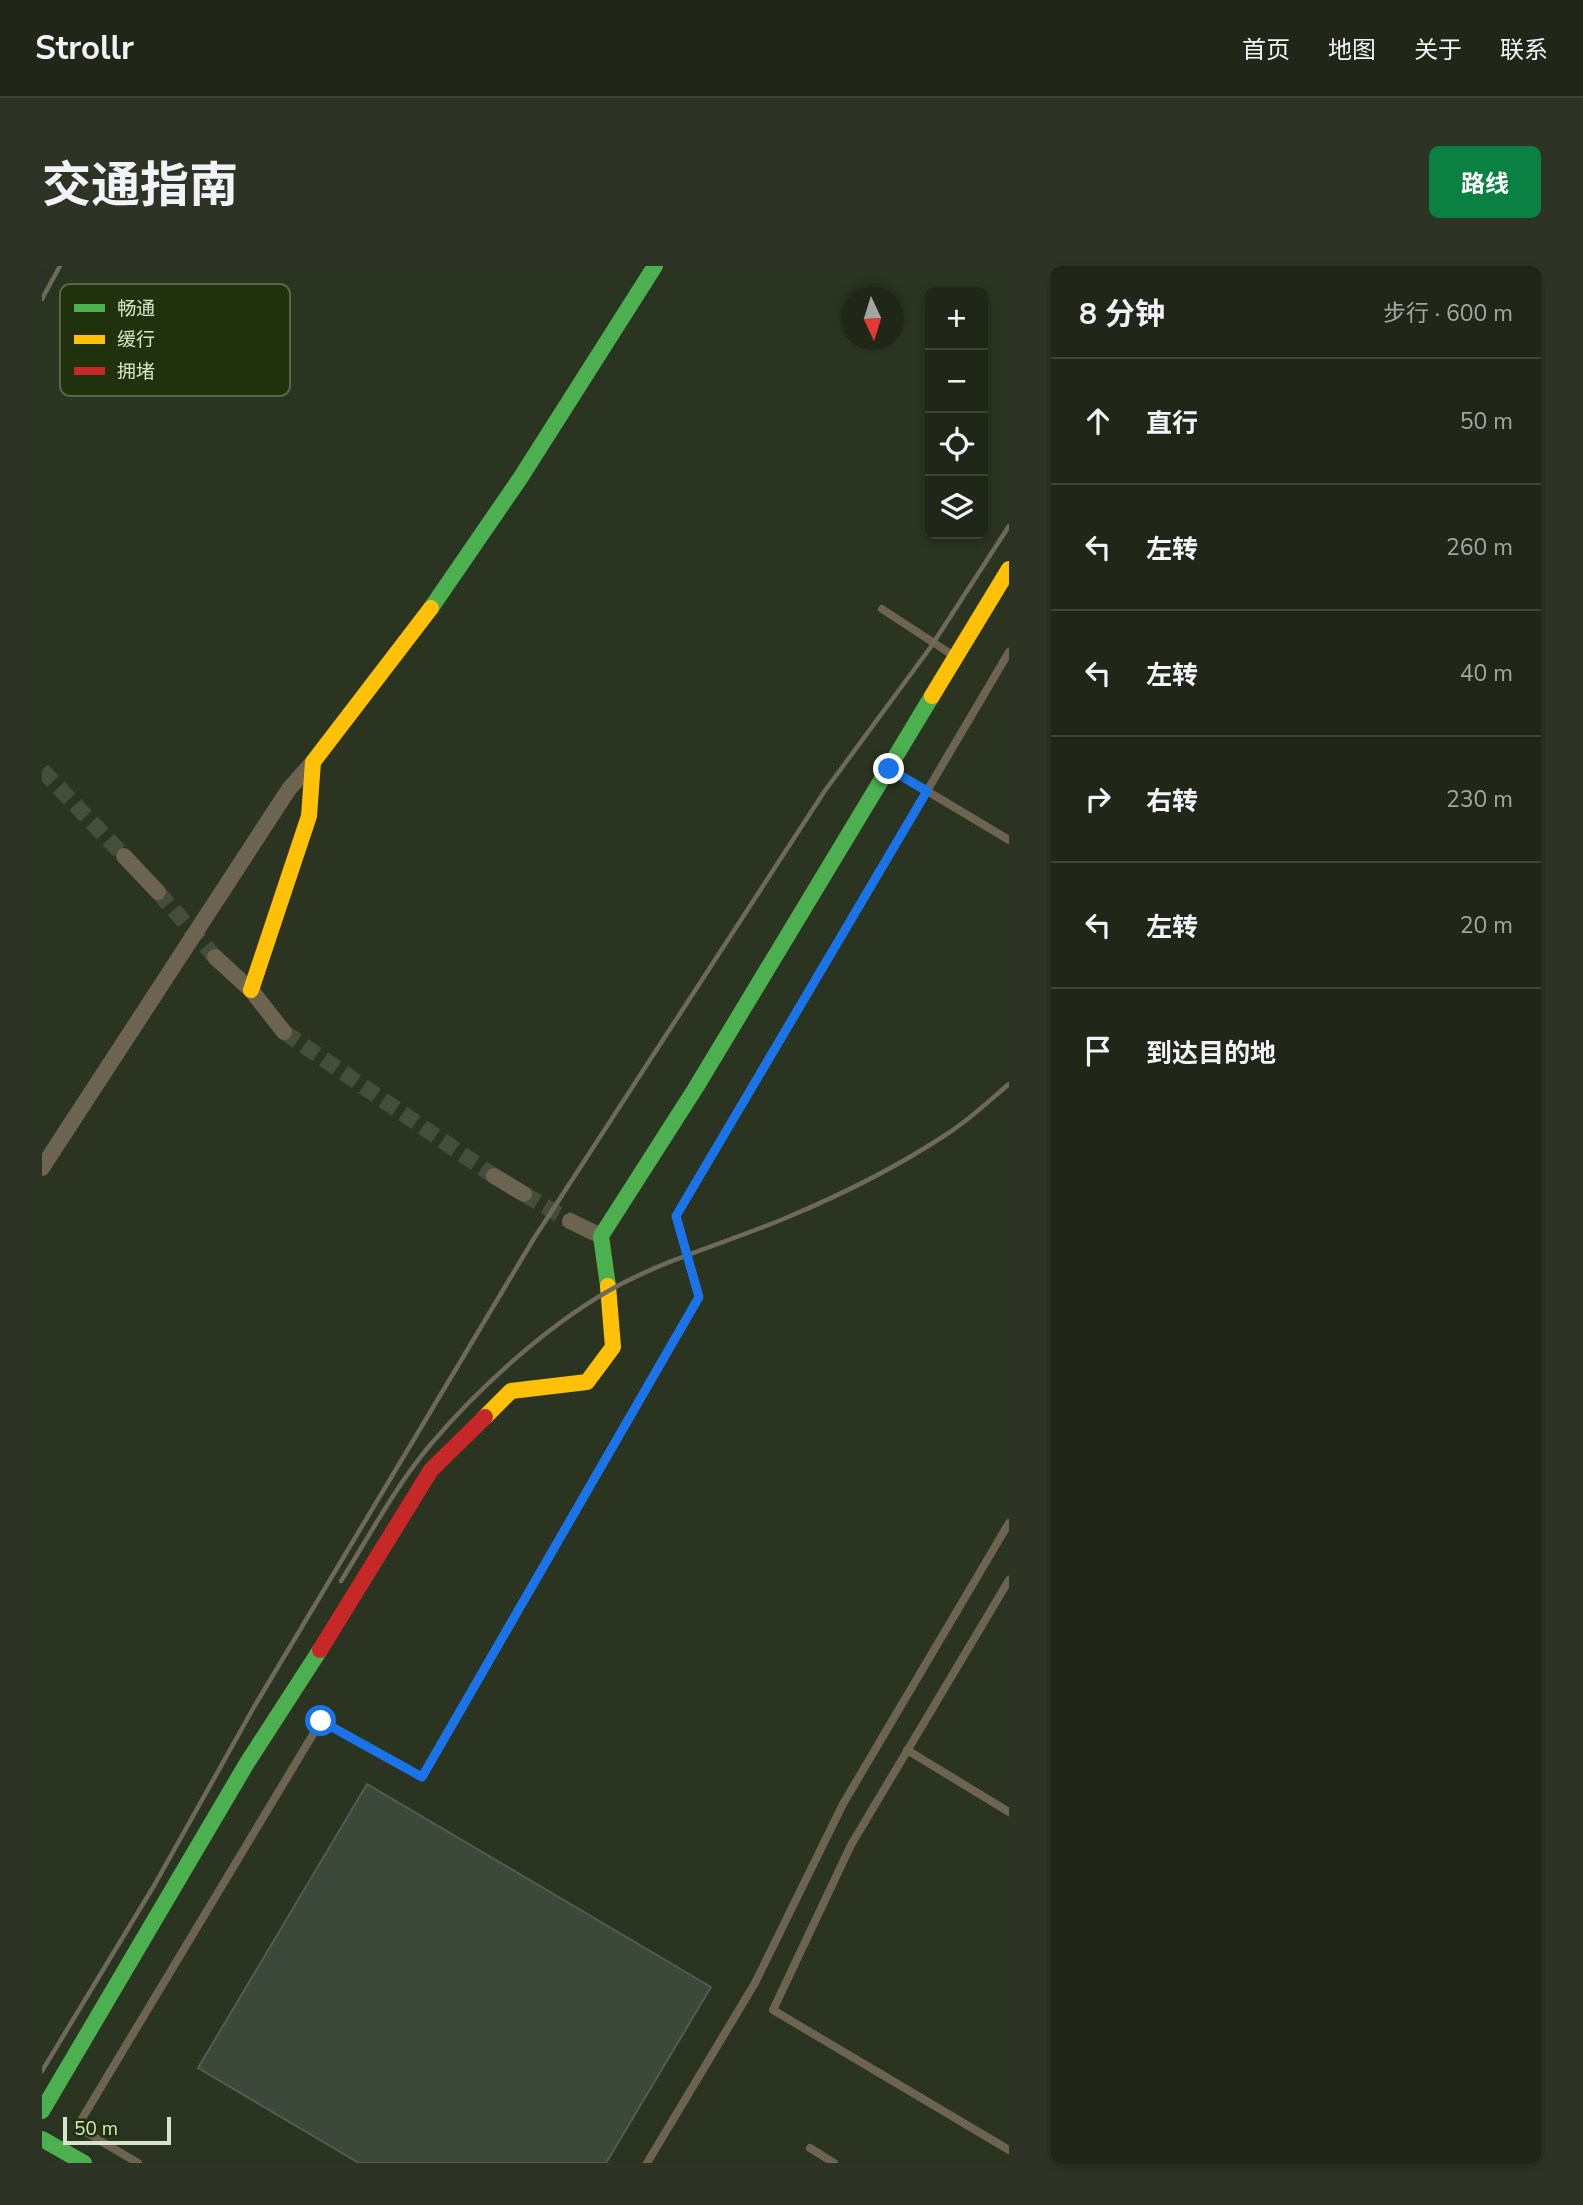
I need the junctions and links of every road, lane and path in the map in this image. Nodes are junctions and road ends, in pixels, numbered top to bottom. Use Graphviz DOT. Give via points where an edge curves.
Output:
graph roads {
  1 [pos="654,266"];
  2 [pos="1009,569"];
  3 [pos="881,609"];
  4 [pos="1009,652"];
  5 [pos="956,657"];
  6 [pos="313,762"];
  7 [pos="889,769"];
  8 [pos="927,791"];
  9 [pos="1009,840"];
  10 [pos="124,856"];
  11 [pos="158,892"];
  12 [pos="215,957"];
  13 [pos="251,990"];
  14 [pos="284,1032"];
  15 [pos="42,1168"];
  16 [pos="494,1176"];
  17 [pos="524,1194"];
  18 [pos="570,1221"];
  19 [pos="601,1236"];
  20 [pos="1009,1523"];
  21 [pos="1007,1586"];
  22 [pos="908,1751"];
  23 [pos="1009,1812"];
  24 [pos="42,2111"];
  25 [pos="42,2138"];
  26 [pos="810,2148"];
  27 [pos="1009,2150"];
  28 [pos="84,2163"];
  29 [pos="138,2163"];
  30 [pos="648,2163"];
  31 [pos="834,2163"];
  1 -- 6 [label="street" via="421,625"];
  2 -- 5 [label="street"];
  3 -- 5 [label="lane"];
  4 -- 8 [label="lane"];
  5 -- 7 [label="street"];
  6 -- 13 [label="street" via="309,816"];
  6 -- 15 [label="street" via="289,789"];
  7 -- 8 [label="lane"];
  7 -- 19 [label="street"];
  8 -- 9 [label="lane"];
  8 -- 29 [label="lane" via="676,1216 699,1297 422,1777 321,1721 77,2127"];
  10 -- 11 [label="street"];
  12 -- 13 [label="street"];
  13 -- 14 [label="street"];
  16 -- 17 [label="street"];
  18 -- 19 [label="street"];
  19 -- 24 [label="street" via="613,1347 587,1382 511,1391 431,1470 247,1763"];
  20 -- 30 [label="lane" via="843,1804 755,1983"];
  21 -- 22 [label="lane"];
  22 -- 23 [label="lane"];
  22 -- 27 [label="lane" via="851,1844 773,2010"];
  25 -- 28 [label="street"];
  26 -- 31 [label="lane"];
}
